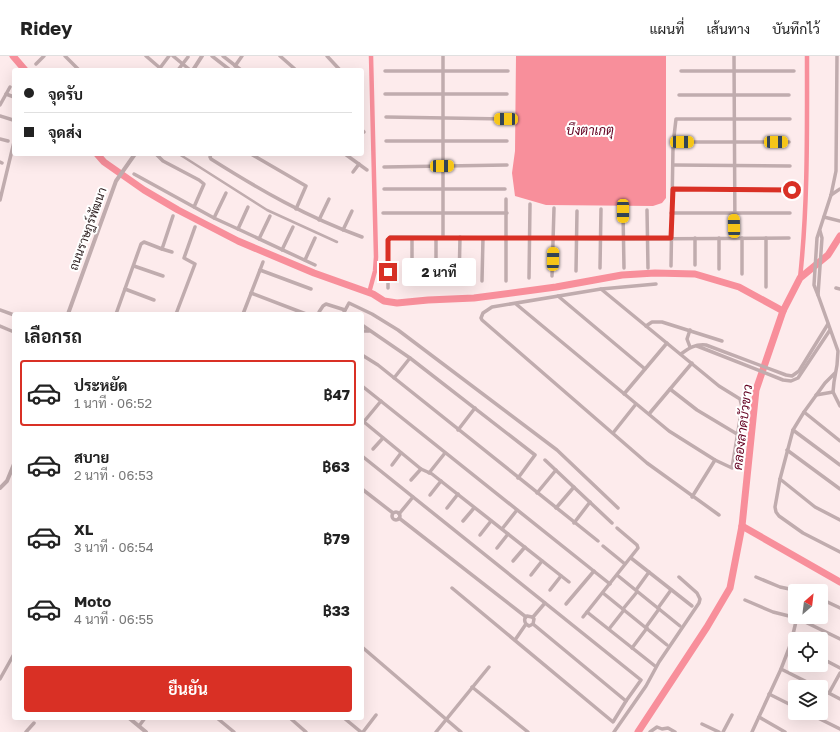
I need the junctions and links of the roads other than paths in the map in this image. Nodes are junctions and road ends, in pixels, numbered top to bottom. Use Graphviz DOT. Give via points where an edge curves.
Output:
graph roads {
  1 [pos="44,56"];
  2 [pos="65,56"];
  3 [pos="146,56"];
  4 [pos="169,56"];
  5 [pos="173,56"];
  6 [pos="188,56"];
  7 [pos="202,56"];
  8 [pos="212,56"];
  9 [pos="223,56"];
  10 [pos="242,56"];
  11 [pos="280,56"];
  12 [pos="327,56"];
  13 [pos="442,56"];
  14 [pos="734,56"];
  15 [pos="837,56"];
  16 [pos="36,64"];
  17 [pos="183,64"];
  18 [pos="838,64"];
  19 [pos="235,66"];
  20 [pos="77,68"];
  21 [pos="180,68"];
  22 [pos="188,68"];
  23 [pos="194,68"];
  24 [pos="227,68"];
  25 [pos="238,68"];
  26 [pos="294,68"];
  27 [pos="338,68"];
  28 [pos="443,70"];
  29 [pos="385,71"];
  30 [pos="508,71"];
  31 [pos="681,71"];
  32 [pos="734,71"];
  33 [pos="794,71"];
  34 [pos="10,87"];
  35 [pos="838,90"];
  36 [pos="6,94"];
  37 [pos="385,94"];
  38 [pos="443,94"];
  39 [pos="507,94"];
  40 [pos="679,95"];
  41 [pos="734,95"];
  42 [pos="789,95"];
  43 [pos="12,96"];
  44 [pos="0,104"];
  45 [pos="0,116"];
  46 [pos="386,118"];
  47 [pos="443,118"];
  48 [pos="734,118"];
  49 [pos="838,118"];
  50 [pos="506,119"];
  51 [pos="790,119"];
  52 [pos="12,120"];
  53 [pos="0,139"];
  54 [pos="8,141"];
  55 [pos="386,141"];
  56 [pos="507,141"];
  57 [pos="443,142"];
  58 [pos="734,142"];
  59 [pos="789,142"];
  60 [pos="673,145"];
  61 [pos="838,145"];
  62 [pos="12,150"];
  63 [pos="133,156"];
  64 [pos="158,156"];
  65 [pos="182,156"];
  66 [pos="210,156"];
  67 [pos="254,156"];
  68 [pos="348,156"];
  69 [pos="359,164"];
  70 [pos="507,165"];
  71 [pos="673,165"];
  72 [pos="735,165"];
  73 [pos="442,166"];
  74 [pos="790,166"];
  75 [pos="384,167"];
  76 [pos="367,170"];
  77 [pos="353,172"];
  78 [pos="838,172"];
  79 [pos="134,174"];
  80 [pos="384,189"];
  81 [pos="443,189"];
  82 [pos="505,189"];
  83 [pos="673,189"];
  84 [pos="734,189"];
  85 [pos="840,189"];
  86 [pos="792,190"];
  87 [pos="226,193"];
  88 [pos="831,195"];
  89 [pos="329,199"];
  90 [pos="506,199"];
  91 [pos="0,200"];
  92 [pos="530,204"];
  93 [pos="194,207"];
  94 [pos="248,207"];
  95 [pos="554,208"];
  96 [pos="296,209"];
  97 [pos="601,209"];
  98 [pos="578,210"];
  99 [pos="647,210"];
  100 [pos="352,211"];
  101 [pos="623,211"];
  102 [pos="383,213"];
  103 [pos="443,213"];
  104 [pos="507,213"];
  105 [pos="671,213"];
  106 [pos="734,213"];
  107 [pos="790,214"];
  108 [pos="173,216"];
  109 [pos="270,216"];
  110 [pos="824,217"];
  111 [pos="214,218"];
  112 [pos="319,220"];
  113 [pos="838,221"];
  114 [pos="195,227"];
  115 [pos="293,227"];
  116 [pos="238,229"];
  117 [pos="343,230"];
  118 [pos="362,237"];
  119 [pos="315,238"];
  120 [pos="412,238"];
  121 [pos="436,238"];
  122 [pos="443,238"];
  123 [pos="460,238"];
  124 [pos="483,238"];
  125 [pos="507,238"];
  126 [pos="530,238"];
  127 [pos="553,238"];
  128 [pos="577,238"];
  129 [pos="601,238"];
  130 [pos="648,238"];
  131 [pos="671,238"];
  132 [pos="695,238"];
  133 [pos="719,238"];
  134 [pos="735,238"];
  135 [pos="742,238"];
  136 [pos="766,238"];
  137 [pos="789,238"];
  138 [pos="820,238"];
  139 [pos="259,239"];
  140 [pos="623,239"];
  141 [pos="337,242"];
  142 [pos="162,249"];
  143 [pos="282,250"];
  144 [pos="172,252"];
  145 [pos="305,260"];
  146 [pos="263,262"];
  147 [pos="315,265"];
  148 [pos="695,265"];
  149 [pos="134,266"];
  150 [pos="671,266"];
  151 [pos="600,268"];
  152 [pos="624,268"];
  153 [pos="648,268"];
  154 [pos="719,269"];
  155 [pos="260,270"];
  156 [pos="576,271"];
  157 [pos="742,274"];
  158 [pos="163,276"];
  159 [pos="552,276"];
  160 [pos="529,278"];
  161 [pos="482,280"];
  162 [pos="506,281"];
  163 [pos="412,283"];
  164 [pos="436,283"];
  165 [pos="460,283"];
  166 [pos="656,284"];
  167 [pos="766,287"];
  168 [pos="388,288"];
  169 [pos="602,288"];
  170 [pos="125,289"];
  171 [pos="311,289"];
  172 [pos="251,293"];
  173 [pos="818,295"];
  174 [pos="558,296"];
  175 [pos="154,300"];
  176 [pos="516,304"];
  177 [pos="0,310"];
  178 [pos="69,312"];
  179 [pos="117,312"];
  180 [pos="177,312"];
  181 [pos="244,312"];
  182 [pos="301,312"];
  183 [pos="319,312"];
  184 [pos="344,312"];
  185 [pos="12,314"];
  186 [pos="828,324"];
  187 [pos="0,326"];
  188 [pos="646,326"];
  189 [pos="364,327"];
  190 [pos="690,330"];
  191 [pos="830,330"];
  192 [pos="12,331"];
  193 [pos="364,331"];
  194 [pos="369,331"];
  195 [pos="722,341"];
  196 [pos="667,343"];
  197 [pos="690,347"];
  198 [pos="714,351"];
  199 [pos="681,354"];
  200 [pos="730,354"];
  201 [pos="364,356"];
  202 [pos="410,358"];
  203 [pos="728,359"];
  204 [pos="692,363"];
  205 [pos="839,366"];
  206 [pos="646,369"];
  207 [pos="836,373"];
  208 [pos="394,378"];
  209 [pos="364,388"];
  210 [pos="670,389"];
  211 [pos="833,392"];
  212 [pos="624,394"];
  213 [pos="816,395"];
  214 [pos="381,401"];
  215 [pos="636,404"];
  216 [pos="840,406"];
  217 [pos="475,408"];
  218 [pos="804,412"];
  219 [pos="649,414"];
  220 [pos="364,422"];
  221 [pos="364,424"];
  222 [pos="458,430"];
  223 [pos="793,430"];
  224 [pos="613,433"];
  225 [pos="737,434"];
  226 [pos="383,438"];
  227 [pos="840,441"];
  228 [pos="374,449"];
  229 [pos="787,450"];
  230 [pos="401,453"];
  231 [pos="445,453"];
  232 [pos="364,458"];
  233 [pos="545,460"];
  234 [pos="715,460"];
  235 [pos="392,465"];
  236 [pos="840,465"];
  237 [pos="12,469"];
  238 [pos="421,469"];
  239 [pos="556,470"];
  240 [pos="429,473"];
  241 [pos="518,478"];
  242 [pos="780,479"];
  243 [pos="411,480"];
  244 [pos="441,481"];
  245 [pos="574,487"];
  246 [pos="0,488"];
  247 [pos="840,489"];
  248 [pos="364,491"];
  249 [pos="537,493"];
  250 [pos="458,494"];
  251 [pos="430,495"];
  252 [pos="413,497"];
  253 [pos="692,497"];
  254 [pos="590,502"];
  255 [pos="447,508"];
  256 [pos="474,508"];
  257 [pos="556,508"];
  258 [pos="618,508"];
  259 [pos="517,510"];
  260 [pos="393,513"];
  261 [pos="719,515"];
  262 [pos="399,516"];
  263 [pos="840,520"];
  264 [pos="463,521"];
  265 [pos="491,521"];
  266 [pos="574,523"];
  267 [pos="612,523"];
  268 [pos="617,528"];
  269 [pos="502,529"];
  270 [pos="508,534"];
  271 [pos="480,535"];
  272 [pos="598,541"];
  273 [pos="603,546"];
  274 [pos="525,547"];
  275 [pos="497,548"];
  276 [pos="840,552"];
  277 [pos="631,558"];
  278 [pos="513,561"];
  279 [pos="542,561"];
  280 [pos="625,564"];
  281 [pos="594,571"];
  282 [pos="649,572"];
  283 [pos="531,575"];
  284 [pos="617,575"];
  285 [pos="561,576"];
  286 [pos="756,577"];
  287 [pos="679,578"];
  288 [pos="569,582"];
  289 [pos="610,584"];
  290 [pos="452,588"];
  291 [pos="788,589"];
  292 [pos="550,590"];
  293 [pos="671,590"];
  294 [pos="636,591"];
  295 [pos="603,593"];
  296 [pos="745,600"];
  297 [pos="828,602"];
  298 [pos="545,603"];
  299 [pos="566,604"];
  300 [pos="692,606"];
  301 [pos="840,608"];
  302 [pos="624,609"];
  303 [pos="658,609"];
  304 [pos="587,612"];
  305 [pos="788,615"];
  306 [pos="526,617"];
  307 [pos="583,617"];
  308 [pos="533,618"];
  309 [pos="526,624"];
  310 [pos="533,624"];
  311 [pos="811,624"];
  312 [pos="680,626"];
  313 [pos="646,627"];
  314 [pos="609,629"];
  315 [pos="840,639"];
  316 [pos="515,640"];
  317 [pos="667,645"];
  318 [pos="632,648"];
  319 [pos="364,649"];
  320 [pos="788,649"];
  321 [pos="12,658"];
  322 [pos="828,662"];
  323 [pos="654,666"];
  324 [pos="489,667"];
  325 [pos="840,668"];
  326 [pos="781,669"];
  327 [pos="840,673"];
  328 [pos="0,679"];
  329 [pos="803,680"];
  330 [pos="472,687"];
  331 [pos="829,693"];
  332 [pos="769,694"];
  333 [pos="840,699"];
  334 [pos="626,702"];
  335 [pos="788,704"];
  336 [pos="732,714"];
  337 [pos="376,716"];
  338 [pos="759,717"];
  339 [pos="446,719"];
  340 [pos="132,720"];
  341 [pos="144,720"];
  342 [pos="219,720"];
  343 [pos="292,720"];
  344 [pos="347,720"];
  345 [pos="822,720"];
  346 [pos="34,723"];
  347 [pos="702,724"];
  348 [pos="139,726"];
  349 [pos="840,729"];
  350 [pos="26,732"];
  351 [pos="146,732"];
  352 [pos="234,732"];
  353 [pos="306,732"];
  354 [pos="362,732"];
  355 [pos="436,732"];
  356 [pos="461,732"];
  357 [pos="528,732"];
  358 [pos="614,732"];
  359 [pos="650,732"];
  360 [pos="675,732"];
  361 [pos="719,732"];
  362 [pos="723,732"];
  363 [pos="752,732"];
  364 [pos="785,732"];
  1 -- 16 [label="street"];
  2 -- 20 [label="street"];
  3 -- 4 [label="street" via="160,68"];
  5 -- 17 [label="street"];
  6 -- 17 [label="street"];
  7 -- 23 [label="street"];
  8 -- 24 [label="street"];
  9 -- 19 [label="street"];
  10 -- 19 [label="street"];
  11 -- 26 [label="street"];
  12 -- 27 [label="street"];
  13 -- 28 [label="street"];
  14 -- 32 [label="street"];
  15 -- 18 [label="street"];
  17 -- 21 [label="street"];
  17 -- 22 [label="street"];
  18 -- 35 [label="street"];
  19 -- 25 [label="street"];
  28 -- 29 [label="street"];
  28 -- 30 [label="street"];
  28 -- 38 [label="street"];
  31 -- 32 [label="street"];
  32 -- 33 [label="street"];
  32 -- 41 [label="street"];
  34 -- 36 [label="street"];
  35 -- 49 [label="street"];
  36 -- 43 [label="street"];
  36 -- 44 [label="street"];
  37 -- 38 [label="street"];
  38 -- 39 [label="street"];
  38 -- 47 [label="street"];
  40 -- 41 [label="street"];
  41 -- 42 [label="street"];
  41 -- 48 [label="street"];
  45 -- 52 [label="street"];
  46 -- 47 [label="street"];
  47 -- 50 [label="street"];
  47 -- 57 [label="street"];
  48 -- 51 [label="street"];
  48 -- 58 [label="street"];
  48 -- 60 [label="street" via="676,119"];
  49 -- 61 [label="street"];
  53 -- 54 [label="street"];
  55 -- 57 [label="street"];
  56 -- 57 [label="street"];
  57 -- 73 [label="street"];
  58 -- 59 [label="street"];
  58 -- 60 [label="street" via="677,142"];
  58 -- 72 [label="street"];
  60 -- 71 [label="street"];
  61 -- 78 [label="street"];
  62 -- 91 [label="street"];
  63 -- 178 [label="street, ถนนราษฏร์พัฒนา" via="116,181"];
  64 -- 93 [label="street" via="204,184"];
  65 -- 141 [label="street" via="267,210"];
  66 -- 96 [label="street" via="211,159 254,186"];
  67 -- 96 [label="street" via="306,186"];
  68 -- 69 [label="street"];
  69 -- 76 [label="street"];
  69 -- 77 [label="street"];
  70 -- 73 [label="street"];
  71 -- 72 [label="street"];
  71 -- 83 [label="street"];
  72 -- 74 [label="street"];
  72 -- 84 [label="street"];
  73 -- 75 [label="street"];
  73 -- 81 [label="street"];
  78 -- 88 [label="street"];
  79 -- 93 [label="street"];
  80 -- 81 [label="street"];
  81 -- 82 [label="street"];
  81 -- 103 [label="street"];
  83 -- 84 [label="street"];
  83 -- 105 [label="street"];
  84 -- 86 [label="street"];
  84 -- 106 [label="street"];
  85 -- 88 [label="street"];
  87 -- 111 [label="street"];
  88 -- 110 [label="street"];
  89 -- 112 [label="street"];
  90 -- 104 [label="street"];
  92 -- 126 [label="street"];
  93 -- 111 [label="street"];
  94 -- 116 [label="street"];
  95 -- 127 [label="street"];
  96 -- 112 [label="street"];
  97 -- 129 [label="street"];
  98 -- 128 [label="street"];
  99 -- 130 [label="street"];
  100 -- 117 [label="street"];
  101 -- 140 [label="street"];
  102 -- 103 [label="street"];
  103 -- 104 [label="street"];
  103 -- 122 [label="street"];
  104 -- 125 [label="street"];
  105 -- 106 [label="street"];
  105 -- 131 [label="street"];
  106 -- 107 [label="street"];
  106 -- 134 [label="street"];
  108 -- 142 [label="street"];
  109 -- 139 [label="street"];
  110 -- 113 [label="street"];
  110 -- 138 [label="street"];
  111 -- 116 [label="street"];
  112 -- 117 [label="street"];
  114 -- 180 [label="street" via="184,258 195,264"];
  115 -- 143 [label="street"];
  116 -- 139 [label="street"];
  117 -- 118 [label="street"];
  119 -- 145 [label="street"];
  120 -- 121 [label="street"];
  120 -- 163 [label="street"];
  120 -- 168 [label="street" via="388,240"];
  121 -- 122 [label="street"];
  121 -- 164 [label="street"];
  122 -- 123 [label="street"];
  123 -- 124 [label="street"];
  123 -- 165 [label="street"];
  124 -- 125 [label="street"];
  124 -- 161 [label="street"];
  125 -- 126 [label="street"];
  125 -- 162 [label="street"];
  126 -- 127 [label="street"];
  126 -- 160 [label="street"];
  127 -- 128 [label="street"];
  127 -- 159 [label="street"];
  128 -- 129 [label="street"];
  128 -- 156 [label="street"];
  129 -- 140 [label="street"];
  129 -- 151 [label="street"];
  130 -- 131 [label="street"];
  130 -- 140 [label="street"];
  130 -- 153 [label="street"];
  131 -- 132 [label="street"];
  131 -- 150 [label="street"];
  132 -- 133 [label="street"];
  132 -- 148 [label="street"];
  133 -- 134 [label="street"];
  133 -- 154 [label="street"];
  134 -- 135 [label="street"];
  135 -- 136 [label="street"];
  135 -- 157 [label="street"];
  136 -- 137 [label="street"];
  136 -- 167 [label="street"];
  138 -- 173 [label="street"];
  138 -- 173 [label="street" via="814,285"];
  139 -- 143 [label="street"];
  140 -- 152 [label="street"];
  142 -- 144 [label="street"];
  142 -- 149 [label="street" via="142,243"];
  143 -- 145 [label="street"];
  145 -- 147 [label="street"];
  146 -- 155 [label="street"];
  149 -- 158 [label="street"];
  149 -- 170 [label="street"];
  155 -- 171 [label="street"];
  155 -- 172 [label="street"];
  166 -- 169 [label="street"];
  169 -- 174 [label="street"];
  169 -- 188 [label="street"];
  170 -- 175 [label="street"];
  170 -- 179 [label="street"];
  172 -- 181 [label="street"];
  172 -- 182 [label="street"];
  173 -- 186 [label="street"];
  174 -- 176 [label="street"];
  174 -- 206 [label="street"];
  176 -- 212 [label="street"];
  176 -- 224 [label="street" via="492,307 483,313 481,318"];
  177 -- 185 [label="street"];
  183 -- 184 [label="street" via="326,304"];
  184 -- 258 [label="street" via="349,303 389,323 417,343 557,450"];
  186 -- 191 [label="street"];
  186 -- 200 [label="street" via="796,374 789,376"];
  187 -- 192 [label="street"];
  188 -- 190 [label="street" via="656,321"];
  188 -- 196 [label="street"];
  189 -- 194 [label="street"];
  190 -- 195 [label="street"];
  190 -- 197 [label="street" via="687,339"];
  191 -- 203 [label="street" via="796,380 783,380"];
  191 -- 205 [label="street" via="838,351"];
  193 -- 194 [label="street"];
  194 -- 202 [label="street"];
  196 -- 199 [label="street"];
  196 -- 206 [label="street"];
  197 -- 198 [label="street" via="706,346"];
  197 -- 199 [label="street"];
  198 -- 200 [label="street"];
  198 -- 203 [label="street"];
  199 -- 204 [label="street"];
  200 -- 203 [label="street"];
  201 -- 208 [label="street"];
  202 -- 208 [label="street"];
  202 -- 217 [label="street"];
  204 -- 210 [label="street"];
  204 -- 225 [label="street" via="719,386 740,399 742,407"];
  205 -- 207 [label="street"];
  206 -- 212 [label="street"];
  207 -- 211 [label="street"];
  207 -- 213 [label="street"];
  208 -- 222 [label="street"];
  209 -- 214 [label="street"];
  210 -- 219 [label="street"];
  210 -- 225 [label="street" via="697,410"];
  211 -- 213 [label="street"];
  211 -- 216 [label="street"];
  212 -- 215 [label="street"];
  213 -- 218 [label="street"];
  214 -- 220 [label="street"];
  214 -- 231 [label="street"];
  215 -- 219 [label="street"];
  215 -- 224 [label="street"];
  217 -- 222 [label="street"];
  217 -- 241 [label="street" via="535,455"];
  218 -- 223 [label="street"];
  218 -- 227 [label="street"];
  219 -- 234 [label="street" via="668,431"];
  221 -- 226 [label="street"];
  222 -- 241 [label="street"];
  223 -- 229 [label="street"];
  223 -- 236 [label="street"];
  224 -- 253 [label="street"];
  225 -- 234 [label="street" via="733,467"];
  226 -- 228 [label="street"];
  226 -- 230 [label="street"];
  229 -- 242 [label="street"];
  229 -- 247 [label="street"];
  230 -- 235 [label="street"];
  230 -- 238 [label="street"];
  231 -- 240 [label="street"];
  231 -- 259 [label="street"];
  232 -- 252 [label="street"];
  233 -- 239 [label="street"];
  234 -- 253 [label="street"];
  237 -- 246 [label="street" via="7,481"];
  238 -- 240 [label="street"];
  238 -- 243 [label="street"];
  239 -- 245 [label="street"];
  239 -- 249 [label="street"];
  240 -- 244 [label="street"];
  241 -- 249 [label="street"];
  242 -- 263 [label="street" via="815,507"];
  242 -- 276 [label="street" via="776,512 803,533"];
  244 -- 250 [label="street"];
  244 -- 251 [label="street"];
  245 -- 254 [label="street"];
  245 -- 257 [label="street"];
  248 -- 260 [label="street"];
  249 -- 257 [label="street"];
  250 -- 255 [label="street"];
  250 -- 256 [label="street"];
  252 -- 262 [label="street"];
  252 -- 298 [label="street"];
  253 -- 261 [label="street"];
  254 -- 266 [label="street"];
  254 -- 267 [label="street"];
  256 -- 264 [label="street"];
  256 -- 265 [label="street"];
  257 -- 266 [label="street"];
  259 -- 269 [label="street"];
  259 -- 281 [label="street"];
  260 -- 262 [label="street" via="396,512"];
  260 -- 262 [label="street" via="392,516 396,520"];
  262 -- 306 [label="street"];
  265 -- 269 [label="street"];
  265 -- 271 [label="street"];
  266 -- 272 [label="street"];
  268 -- 277 [label="street" via="638,547"];
  269 -- 270 [label="street"];
  270 -- 274 [label="street"];
  270 -- 275 [label="street"];
  273 -- 280 [label="street"];
  274 -- 278 [label="street"];
  274 -- 279 [label="street"];
  277 -- 280 [label="street"];
  277 -- 282 [label="street"];
  279 -- 283 [label="street"];
  279 -- 285 [label="street"];
  280 -- 284 [label="street"];
  281 -- 289 [label="street"];
  281 -- 299 [label="street"];
  282 -- 293 [label="street"];
  282 -- 294 [label="street"];
  284 -- 289 [label="street"];
  284 -- 294 [label="street"];
  285 -- 288 [label="street"];
  285 -- 292 [label="street"];
  286 -- 291 [label="street"];
  287 -- 358 [label="street" via="697,593 699,603"];
  289 -- 295 [label="street"];
  290 -- 316 [label="street"];
  293 -- 300 [label="street"];
  293 -- 303 [label="street"];
  294 -- 302 [label="street"];
  294 -- 303 [label="street"];
  295 -- 302 [label="street"];
  295 -- 304 [label="street"];
  296 -- 305 [label="street" via="773,612"];
  297 -- 301 [label="street"];
  298 -- 308 [label="street"];
  298 -- 334 [label="street" via="641,680"];
  302 -- 313 [label="street"];
  302 -- 314 [label="street"];
  303 -- 312 [label="street"];
  303 -- 313 [label="street"];
  304 -- 307 [label="street"];
  304 -- 314 [label="street"];
  306 -- 308 [label="street"];
  306 -- 309 [label="street"];
  308 -- 310 [label="street"];
  309 -- 310 [label="street"];
  309 -- 316 [label="street"];
  310 -- 334 [label="street"];
  311 -- 315 [label="street"];
  313 -- 317 [label="street"];
  313 -- 318 [label="street"];
  314 -- 318 [label="street"];
  316 -- 334 [label="street" via="613,722"];
  318 -- 323 [label="street"];
  319 -- 339 [label="street"];
  320 -- 326 [label="street"];
  321 -- 328 [label="street"];
  322 -- 325 [label="street"];
  324 -- 330 [label="street"];
  326 -- 329 [label="street"];
  326 -- 332 [label="street"];
  327 -- 331 [label="street"];
  330 -- 339 [label="street"];
  330 -- 357 [label="street"];
  331 -- 333 [label="street"];
  332 -- 335 [label="street"];
  332 -- 338 [label="street"];
  336 -- 362 [label="street"];
  337 -- 354 [label="street"];
  338 -- 363 [label="street"];
  338 -- 364 [label="street"];
  339 -- 355 [label="street"];
  339 -- 356 [label="street"];
  340 -- 348 [label="street"];
  341 -- 348 [label="street"];
  342 -- 352 [label="street"];
  343 -- 353 [label="street"];
  344 -- 354 [label="street"];
  345 -- 349 [label="street"];
  346 -- 350 [label="street"];
  347 -- 361 [label="street"];
  348 -- 351 [label="street"];
  359 -- 360 [label="street" via="657,727"];
}
